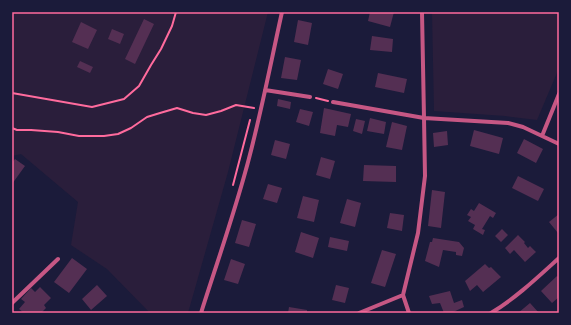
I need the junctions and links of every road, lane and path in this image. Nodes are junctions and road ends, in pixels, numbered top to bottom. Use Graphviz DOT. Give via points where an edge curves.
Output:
graph roads {
  1 [pos="176,12"];
  2 [pos="282,12"];
  3 [pos="422,12"];
  4 [pos="265,90"];
  5 [pos="12,92"];
  6 [pos="559,94"];
  7 [pos="310,97"];
  8 [pos="333,102"];
  9 [pos="254,108"];
  10 [pos="252,115"];
  11 [pos="424,118"];
  12 [pos="12,128"];
  13 [pos="542,136"];
  14 [pos="559,144"];
  15 [pos="232,188"];
  16 [pos="559,258"];
  17 [pos="58,259"];
  18 [pos="403,295"];
  19 [pos="12,302"];
  20 [pos="201,313"];
  21 [pos="359,313"];
  22 [pos="409,313"];
  23 [pos="491,313"];
  1 -- 5 [label="path" via="161,49 139,86 124,99 92,107"];
  2 -- 4 [label="street"];
  3 -- 11 [label="street"];
  4 -- 7 [label="street"];
  4 -- 20 [label="street" via="241,186"];
  6 -- 13 [label="street"];
  7 -- 8 [label="path"];
  8 -- 11 [label="street"];
  9 -- 12 [label="path" via="236,104 206,115 177,108 147,117 118,134 104,136 79,136"];
  10 -- 15 [label="path"];
  11 -- 13 [label="street" via="508,122"];
  11 -- 18 [label="street" via="424,176 418,233"];
  13 -- 14 [label="street"];
  16 -- 23 [label="street" via="528,286"];
  17 -- 19 [label="street"];
  18 -- 21 [label="street"];
  18 -- 22 [label="street"];
}
